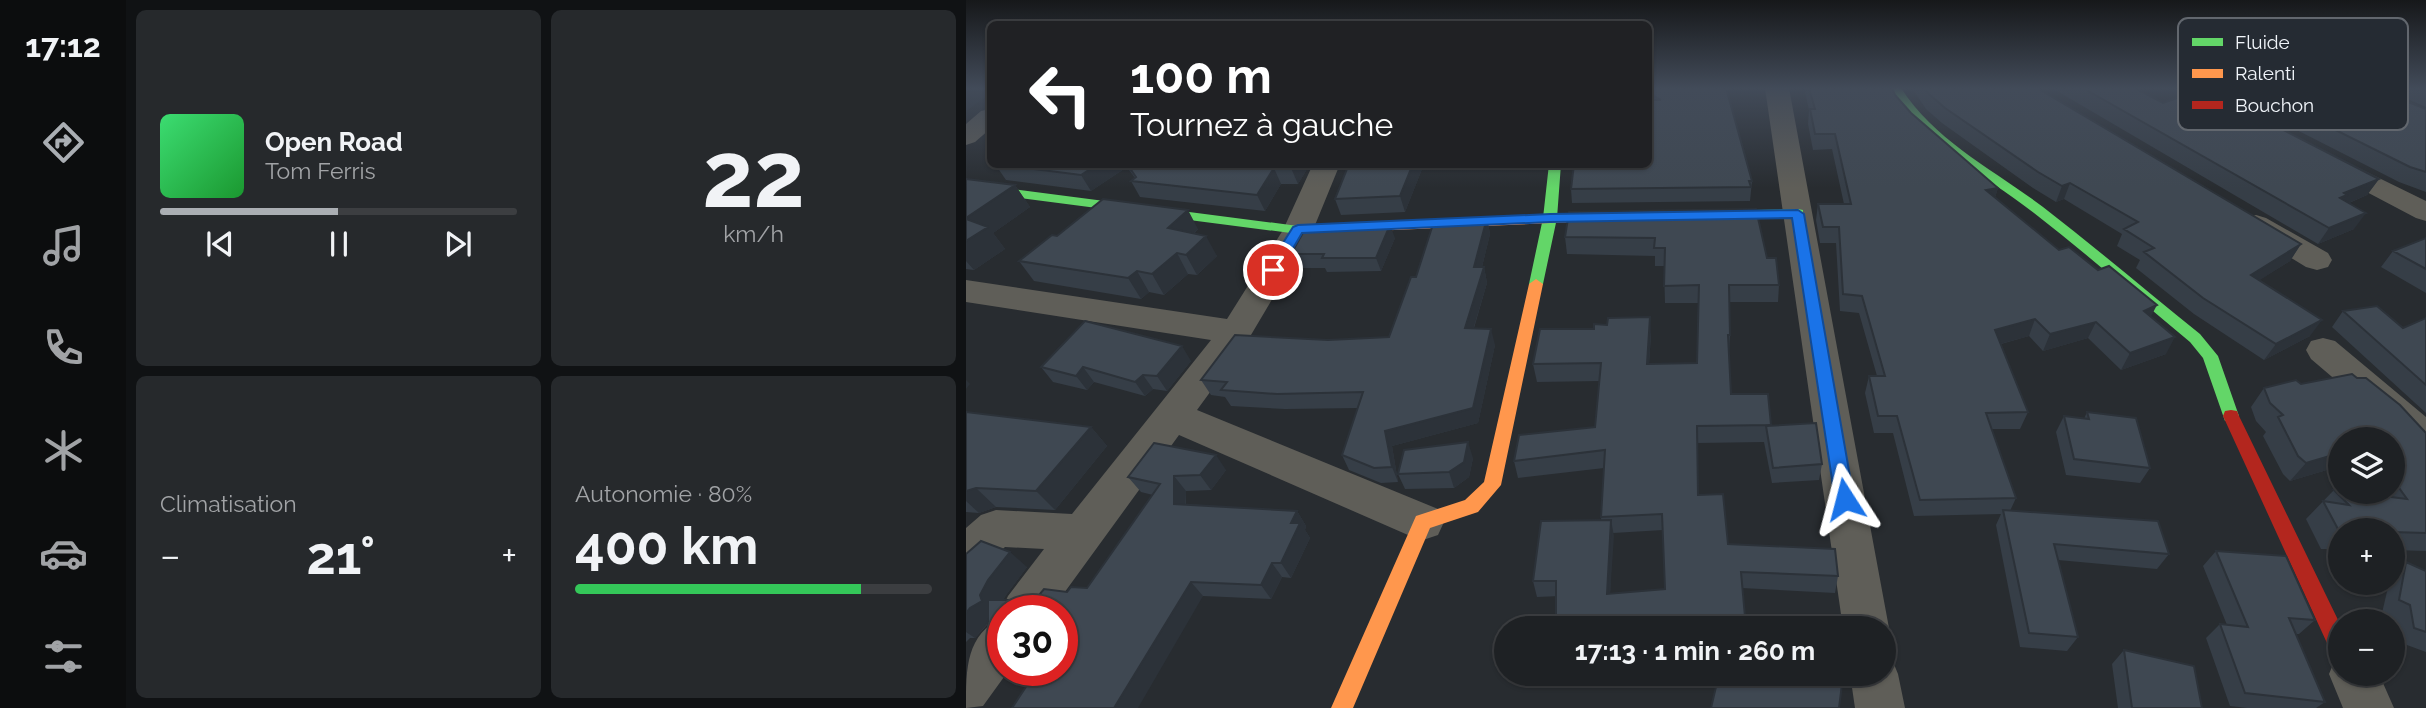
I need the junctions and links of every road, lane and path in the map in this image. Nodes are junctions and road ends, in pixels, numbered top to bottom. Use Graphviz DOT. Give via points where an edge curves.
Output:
graph roads {
  1 [pos="984,121"];
  2 [pos="1782,121"];
  3 [pos="1919,121"];
  4 [pos="966,137"];
  5 [pos="2307,150"];
  6 [pos="1325,168"];
  7 [pos="1555,168"];
  8 [pos="966,187"];
  9 [pos="2234,211"];
  10 [pos="2426,212"];
  11 [pos="1798,214"];
  12 [pos="1687,215"];
  13 [pos="1632,216"];
  14 [pos="1550,218"];
  15 [pos="1298,229"];
  16 [pos="2317,260"];
  17 [pos="966,291"];
  18 [pos="1236,332"];
  19 [pos="2323,350"];
  20 [pos="1172,416"];
  21 [pos="2426,441"];
  22 [pos="1423,522"];
  23 [pos="1082,533"];
  24 [pos="976,535"];
  25 [pos="1036,595"];
  26 [pos="1864,616"];
  27 [pos="2328,622"];
  28 [pos="987,661"];
  29 [pos="1876,686"];
  30 [pos="2359,686"];
  31 [pos="966,689"];
  32 [pos="1342,708"];
  33 [pos="1880,708"];
  34 [pos="2369,708"];
  1 -- 4 [label="street"];
  2 -- 11 [label="street"];
  3 -- 27 [label="street" via="2016,193 2195,338 2210,356 2233,423"];
  5 -- 10 [label="street"];
  6 -- 15 [label="street"];
  7 -- 14 [label="street"];
  8 -- 15 [label="street"];
  9 -- 16 [label="street"];
  11 -- 12 [label="street"];
  11 -- 26 [label="street"];
  13 -- 14 [label="street"];
  14 -- 15 [label="street"];
  14 -- 22 [label="street" via="1492,485 1487,496 1474,505"];
  15 -- 18 [label="street"];
  17 -- 18 [label="street"];
  18 -- 20 [label="street"];
  19 -- 21 [label="street"];
  20 -- 22 [label="street"];
  20 -- 23 [label="street"];
  22 -- 32 [label="street"];
  23 -- 24 [label="street"];
  23 -- 25 [label="street"];
  28 -- 31 [label="street"];
  29 -- 33 [label="street"];
  30 -- 34 [label="street"];
}
